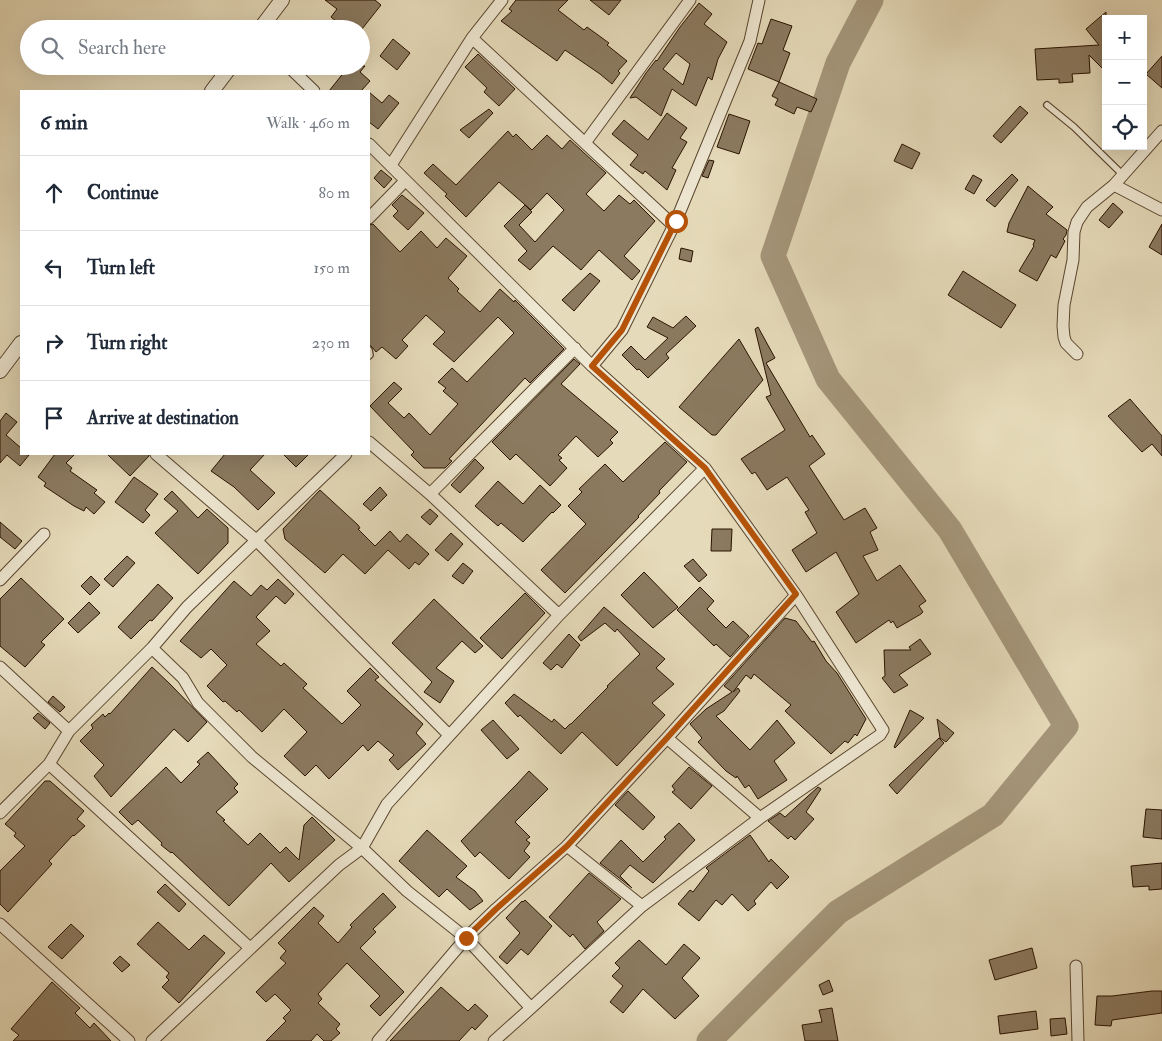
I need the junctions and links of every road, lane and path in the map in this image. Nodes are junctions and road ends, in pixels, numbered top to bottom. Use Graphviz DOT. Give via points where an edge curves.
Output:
graph roads {
  1 [pos="282,0"];
  2 [pos="502,0"];
  3 [pos="690,0"];
  4 [pos="759,0"];
  5 [pos="267,20"];
  6 [pos="472,38"];
  7 [pos="224,75"];
  8 [pos="297,75"];
  9 [pos="213,90"];
  10 [pos="313,90"];
  11 [pos="1047,105"];
  12 [pos="1162,131"];
  13 [pos="585,143"];
  14 [pos="370,145"];
  15 [pos="390,165"];
  16 [pos="1123,175"];
  17 [pos="405,181"];
  18 [pos="1114,185"];
  19 [pos="1162,210"];
  20 [pos="370,217"];
  21 [pos="674,226"];
  22 [pos="20,344"];
  23 [pos="575,348"];
  24 [pos="1077,354"];
  25 [pos="592,366"];
  26 [pos="0,371"];
  27 [pos="370,443"];
  28 [pos="157,455"];
  29 [pos="345,455"];
  30 [pos="705,468"];
  31 [pos="430,494"];
  32 [pos="44,534"];
  33 [pos="256,540"];
  34 [pos="0,580"];
  35 [pos="796,594"];
  36 [pos="559,615"];
  37 [pos="152,648"];
  38 [pos="0,667"];
  39 [pos="69,731"];
  40 [pos="449,734"];
  41 [pos="667,738"];
  42 [pos="49,764"];
  43 [pos="1,809"];
  44 [pos="760,818"];
  45 [pos="567,846"];
  46 [pos="362,848"];
  47 [pos="642,906"];
  48 [pos="0,924"];
  49 [pos="466,938"];
  50 [pos="250,948"];
  51 [pos="1076,966"];
  52 [pos="531,1008"];
  53 [pos="129,1041"];
  54 [pos="152,1041"];
  55 [pos="378,1041"];
  56 [pos="494,1041"];
  57 [pos="1078,1041"];
  1 -- 5 [label="street"];
  2 -- 6 [label="street"];
  3 -- 13 [label="street"];
  4 -- 21 [label="street" via="750,41"];
  6 -- 13 [label="street"];
  6 -- 15 [label="street"];
  7 -- 9 [label="street"];
  8 -- 10 [label="street"];
  11 -- 16 [label="lane"];
  12 -- 16 [label="street"];
  13 -- 21 [label="street"];
  14 -- 15 [label="street"];
  15 -- 17 [label="street"];
  16 -- 18 [label="street"];
  17 -- 20 [label="street"];
  17 -- 23 [label="street"];
  18 -- 19 [label="street"];
  18 -- 24 [label="street" via="1087,207 1074,232 1063,326 1066,343"];
  21 -- 25 [label="street" via="622,330"];
  22 -- 26 [label="street"];
  23 -- 25 [label="street"];
  23 -- 31 [label="street"];
  25 -- 30 [label="street"];
  27 -- 31 [label="street"];
  28 -- 33 [label="street"];
  29 -- 33 [label="street"];
  30 -- 35 [label="street"];
  30 -- 36 [label="street"];
  31 -- 36 [label="street"];
  32 -- 34 [label="street"];
  33 -- 37 [label="street" via="203,590"];
  33 -- 40 [label="street"];
  35 -- 41 [label="street"];
  35 -- 44 [label="street" via="883,730"];
  36 -- 40 [label="street"];
  37 -- 39 [label="street"];
  37 -- 46 [label="street" via="183,678 198,703 252,757"];
  38 -- 39 [label="street"];
  39 -- 42 [label="street"];
  40 -- 46 [label="street" via="387,804"];
  41 -- 44 [label="street"];
  41 -- 45 [label="street"];
  42 -- 43 [label="street"];
  42 -- 50 [label="street"];
  44 -- 47 [label="street"];
  45 -- 47 [label="street"];
  45 -- 49 [label="street"];
  46 -- 49 [label="street" via="407,891"];
  46 -- 50 [label="street" via="339,865"];
  47 -- 52 [label="street"];
  48 -- 53 [label="street"];
  49 -- 52 [label="street"];
  49 -- 55 [label="street"];
  50 -- 54 [label="street"];
  51 -- 57 [label="street"];
  52 -- 56 [label="street"];
}
